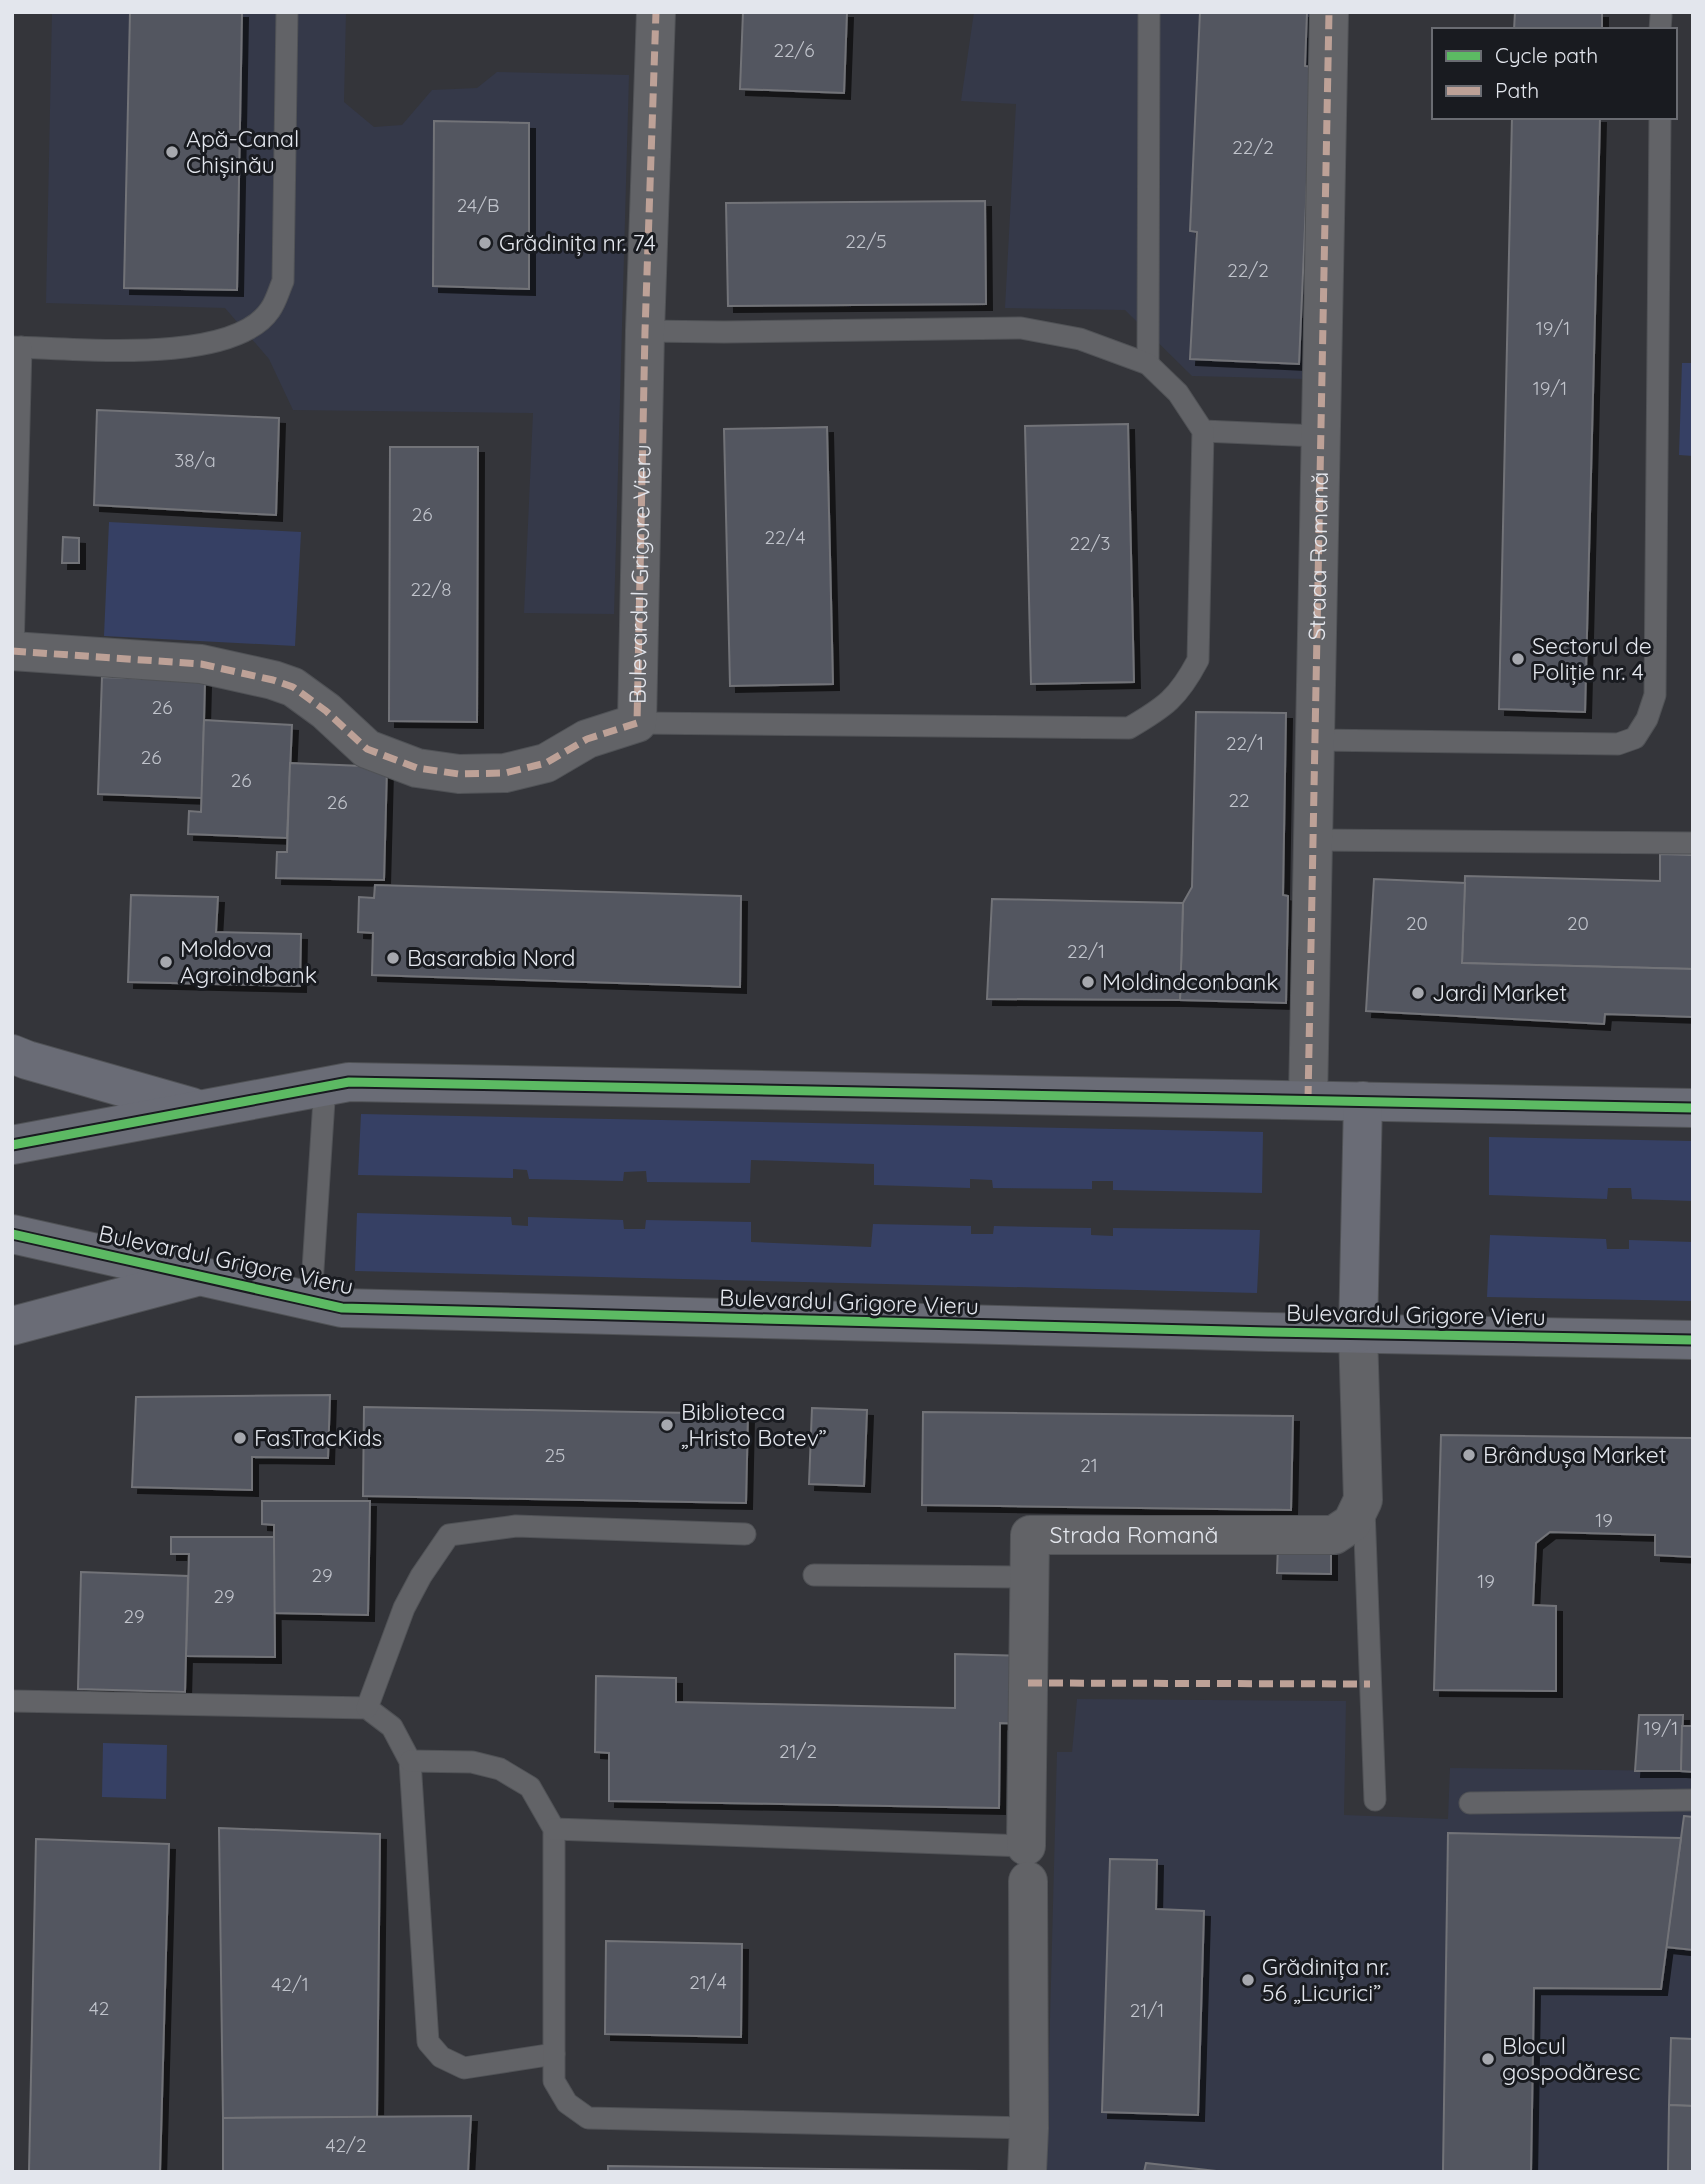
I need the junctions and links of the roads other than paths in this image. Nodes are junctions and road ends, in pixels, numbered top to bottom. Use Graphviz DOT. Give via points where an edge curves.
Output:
graph roads {
  1 [pos="287,12"];
  2 [pos="656,12"];
  3 [pos="1149,12"];
  4 [pos="1329,12"];
  5 [pos="1660,119"];
  6 [pos="645,331"];
  7 [pos="16,347"];
  8 [pos="1148,364"];
  9 [pos="1203,431"];
  10 [pos="1319,436"];
  11 [pos="13,651"];
  12 [pos="637,723"];
  13 [pos="1316,740"];
  14 [pos="1314,840"];
  15 [pos="1693,843"];
  16 [pos="12,1054"];
  17 [pos="325,1085"];
  18 [pos="1308,1100"];
  19 [pos="1363,1101"];
  20 [pos="1693,1108"];
  21 [pos="201,1109"];
  22 [pos="12,1145"];
  23 [pos="12,1234"];
  24 [pos="201,1276"];
  25 [pos="311,1300"];
  26 [pos="12,1326"];
  27 [pos="1358,1333"];
  28 [pos="1693,1340"];
  29 [pos="1363,1500"];
  30 [pos="745,1534"];
  31 [pos="814,1575"];
  32 [pos="1031,1577"];
  33 [pos="12,1701"];
  34 [pos="367,1708"];
  35 [pos="410,1761"];
  36 [pos="1375,1800"];
  37 [pos="1693,1800"];
  38 [pos="1470,1803"];
  39 [pos="554,1829"];
  40 [pos="1027,1863"];
  41 [pos="554,2054"];
  42 [pos="1029,2128"];
  43 [pos="1027,2172"];
  1 -- 7 [label="lane" via="283,281 270,311 250,328 200,345 160,350"];
  2 -- 6 [label="street, Bulevardul Grigore Vieru"];
  3 -- 8 [label="lane"];
  4 -- 10 [label="street, Strada Romană"];
  5 -- 13 [label="lane" via="1654,695 1647,719 1636,737 1618,744"];
  6 -- 8 [label="lane" via="1021,328 1080,339"];
  6 -- 12 [label="street, Bulevardul Grigore Vieru"];
  7 -- 11 [label="lane"];
  8 -- 9 [label="lane" via="1178,393"];
  9 -- 10 [label="lane"];
  9 -- 12 [label="lane" via="1198,660 1173,700 1129,728"];
  10 -- 13 [label="street, Strada Romană"];
  11 -- 12 [label="street, Bulevardul Grigore Vieru" via="201,664 273,680 293,687 326,711 367,749 417,768 459,774 505,772 546,763 587,739"];
  13 -- 14 [label="street, Strada Romană"];
  14 -- 15 [label="lane"];
  14 -- 18 [label="street, Strada Romană"];
  16 -- 21 [label="main road"];
  17 -- 18 [label="main road"];
  17 -- 21 [label="main road"];
  17 -- 25 [label="lane"];
  18 -- 19 [label="main road"];
  19 -- 20 [label="main road"];
  19 -- 27 [label="main road"];
  21 -- 22 [label="main road"];
  23 -- 24 [label="main road, Bulevardul Grigore Vieru"];
  24 -- 25 [label="main road, Bulevardul Grigore Vieru"];
  24 -- 26 [label="main road"];
  25 -- 27 [label="main road, Bulevardul Grigore Vieru" via="342,1308"];
  27 -- 28 [label="main road, Bulevardul Grigore Vieru"];
  27 -- 29 [label="street"];
  29 -- 32 [label="street, Strada Romană" via="1352,1523 1334,1535 1030,1535"];
  29 -- 36 [label="lane"];
  30 -- 34 [label="lane" via="516,1526 449,1535 404,1608"];
  31 -- 32 [label="lane"];
  32 -- 40 [label="street, Strada Romană"];
  33 -- 34 [label="lane"];
  34 -- 35 [label="lane" via="392,1727"];
  35 -- 39 [label="lane" via="472,1762 500,1769 530,1787"];
  35 -- 41 [label="lane" via="428,2042 441,2057 464,2068"];
  37 -- 38 [label="lane"];
  39 -- 40 [label="lane"];
  39 -- 41 [label="lane"];
  40 -- 42 [label="street, Strada Romană"];
  41 -- 42 [label="lane" via="554,2081 567,2103 588,2118"];
  42 -- 43 [label="street, Strada Romană"];
}
